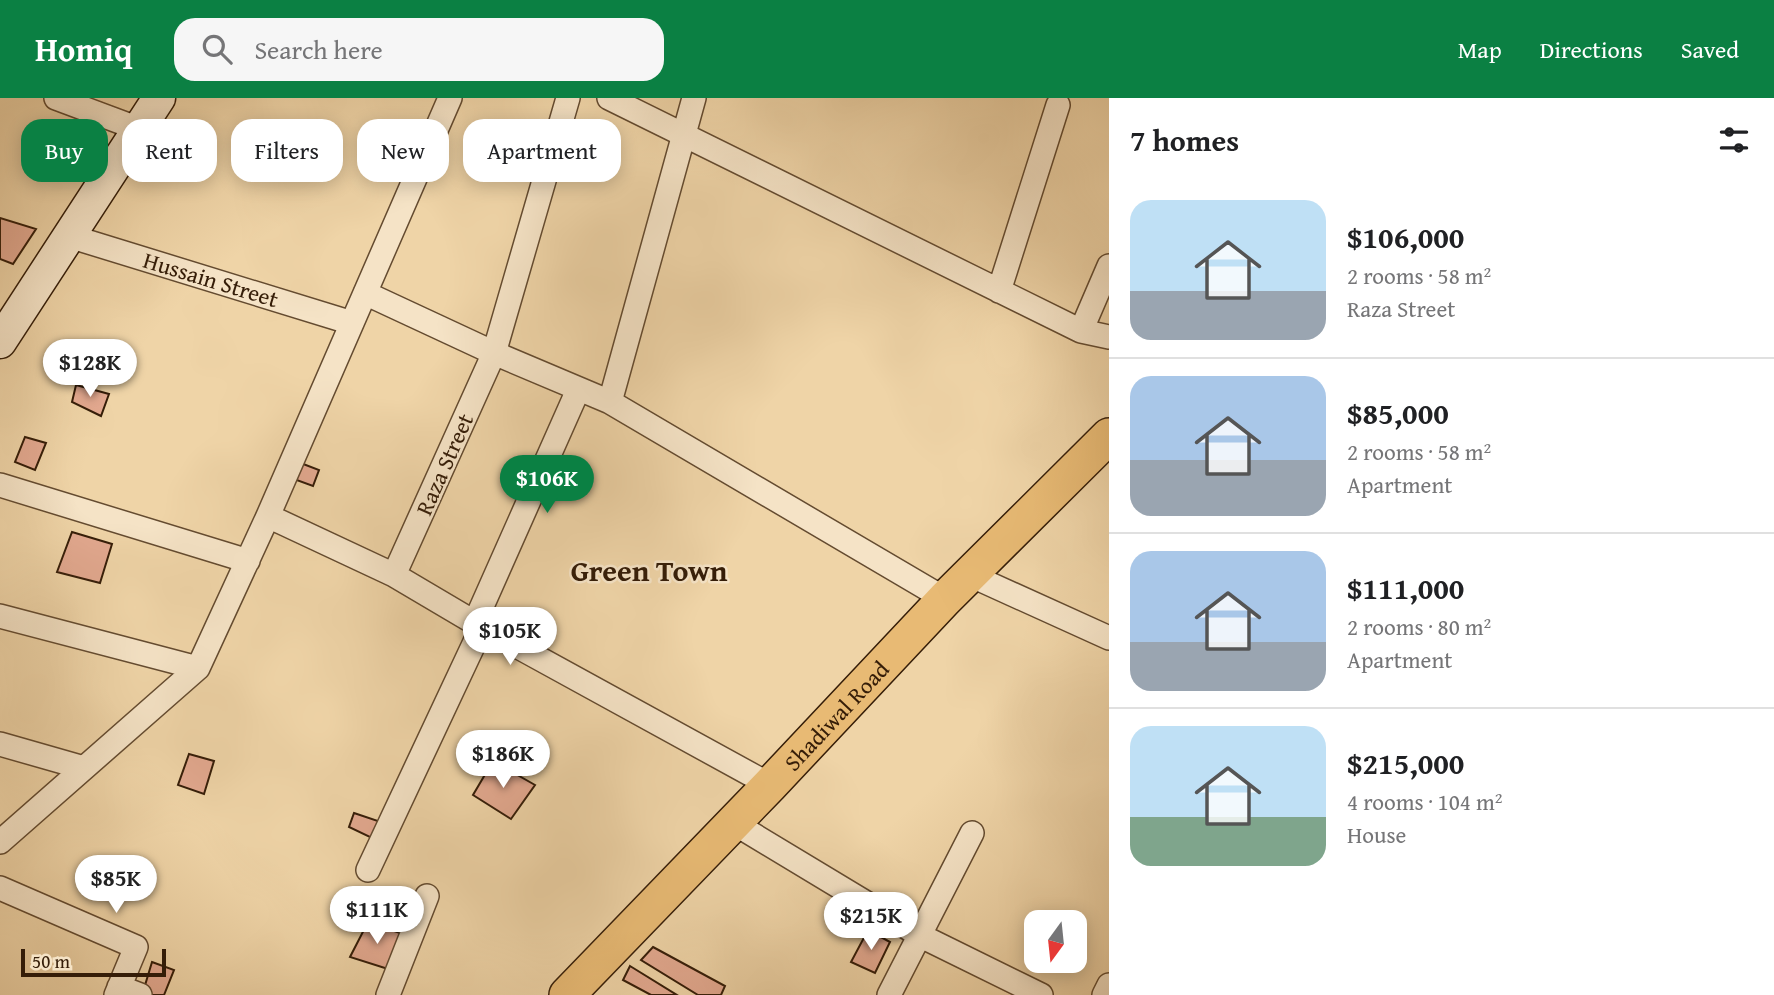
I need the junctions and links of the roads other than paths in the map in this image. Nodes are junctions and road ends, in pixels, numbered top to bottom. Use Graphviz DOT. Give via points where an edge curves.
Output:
graph roads {
  1 [pos="56,98"];
  2 [pos="159,98"];
  3 [pos="450,98"];
  4 [pos="568,98"];
  5 [pos="609,98"];
  6 [pos="694,98"];
  7 [pos="1058,105"];
  8 [pos="145,119"];
  9 [pos="122,123"];
  10 [pos="684,135"];
  11 [pos="122,155"];
  12 [pos="69,236"];
  13 [pos="1109,266"];
  14 [pos="999,291"];
  15 [pos="365,293"];
  16 [pos="352,323"];
  17 [pos="1081,331"];
  18 [pos="1109,337"];
  19 [pos="0,342"];
  20 [pos="494,353"];
  21 [pos="578,390"];
  22 [pos="610,402"];
  23 [pos="1109,436"];
  24 [pos="0,485"];
  25 [pos="268,516"];
  26 [pos="248,561"];
  27 [pos="394,575"];
  28 [pos="957,587"];
  29 [pos="0,615"];
  30 [pos="479,624"];
  31 [pos="1109,638"];
  32 [pos="198,668"];
  33 [pos="0,744"];
  34 [pos="84,768"];
  35 [pos="770,785"];
  36 [pos="732,822"];
  37 [pos="972,833"];
  38 [pos="0,842"];
  39 [pos="368,870"];
  40 [pos="0,888"];
  41 [pos="427,896"];
  42 [pos="921,936"];
  43 [pos="1109,985"];
  44 [pos="125,992"];
  45 [pos="388,995"];
  46 [pos="567,995"];
  47 [pos="889,995"];
  48 [pos="1041,995"];
  49 [pos="1104,995"];
  1 -- 9 [label="street"];
  2 -- 8 [label="street"];
  3 -- 15 [label="street"];
  4 -- 20 [label="street, Raza Street"];
  5 -- 10 [label="street"];
  6 -- 10 [label="street"];
  7 -- 14 [label="street"];
  10 -- 14 [label="street"];
  10 -- 22 [label="street"];
  11 -- 12 [label="street"];
  12 -- 16 [label="street, Hussain Street"];
  12 -- 19 [label="street"];
  13 -- 17 [label="street"];
  14 -- 17 [label="street"];
  15 -- 16 [label="street"];
  15 -- 20 [label="street"];
  16 -- 25 [label="street"];
  17 -- 18 [label="street"];
  20 -- 21 [label="street"];
  20 -- 27 [label="street, Raza Street"];
  21 -- 22 [label="street"];
  21 -- 30 [label="street"];
  22 -- 28 [label="street"];
  23 -- 28 [label="main road, Shadiwal Road"];
  24 -- 26 [label="street"];
  25 -- 26 [label="street"];
  25 -- 27 [label="street"];
  26 -- 32 [label="street"];
  27 -- 30 [label="street"];
  28 -- 31 [label="street"];
  28 -- 35 [label="main road, Shadiwal Road"];
  29 -- 32 [label="street"];
  30 -- 35 [label="street"];
  30 -- 39 [label="street"];
  32 -- 34 [label="street"];
  33 -- 34 [label="street"];
  34 -- 38 [label="street"];
  35 -- 36 [label="main road, Shadiwal Road"];
  36 -- 42 [label="street"];
  36 -- 46 [label="main road, Shadiwal Road"];
  37 -- 42 [label="street"];
  40 -- 44 [label="street" via="135,947"];
  41 -- 45 [label="street"];
  42 -- 47 [label="street"];
  42 -- 48 [label="street"];
  43 -- 49 [label="street"];
}
